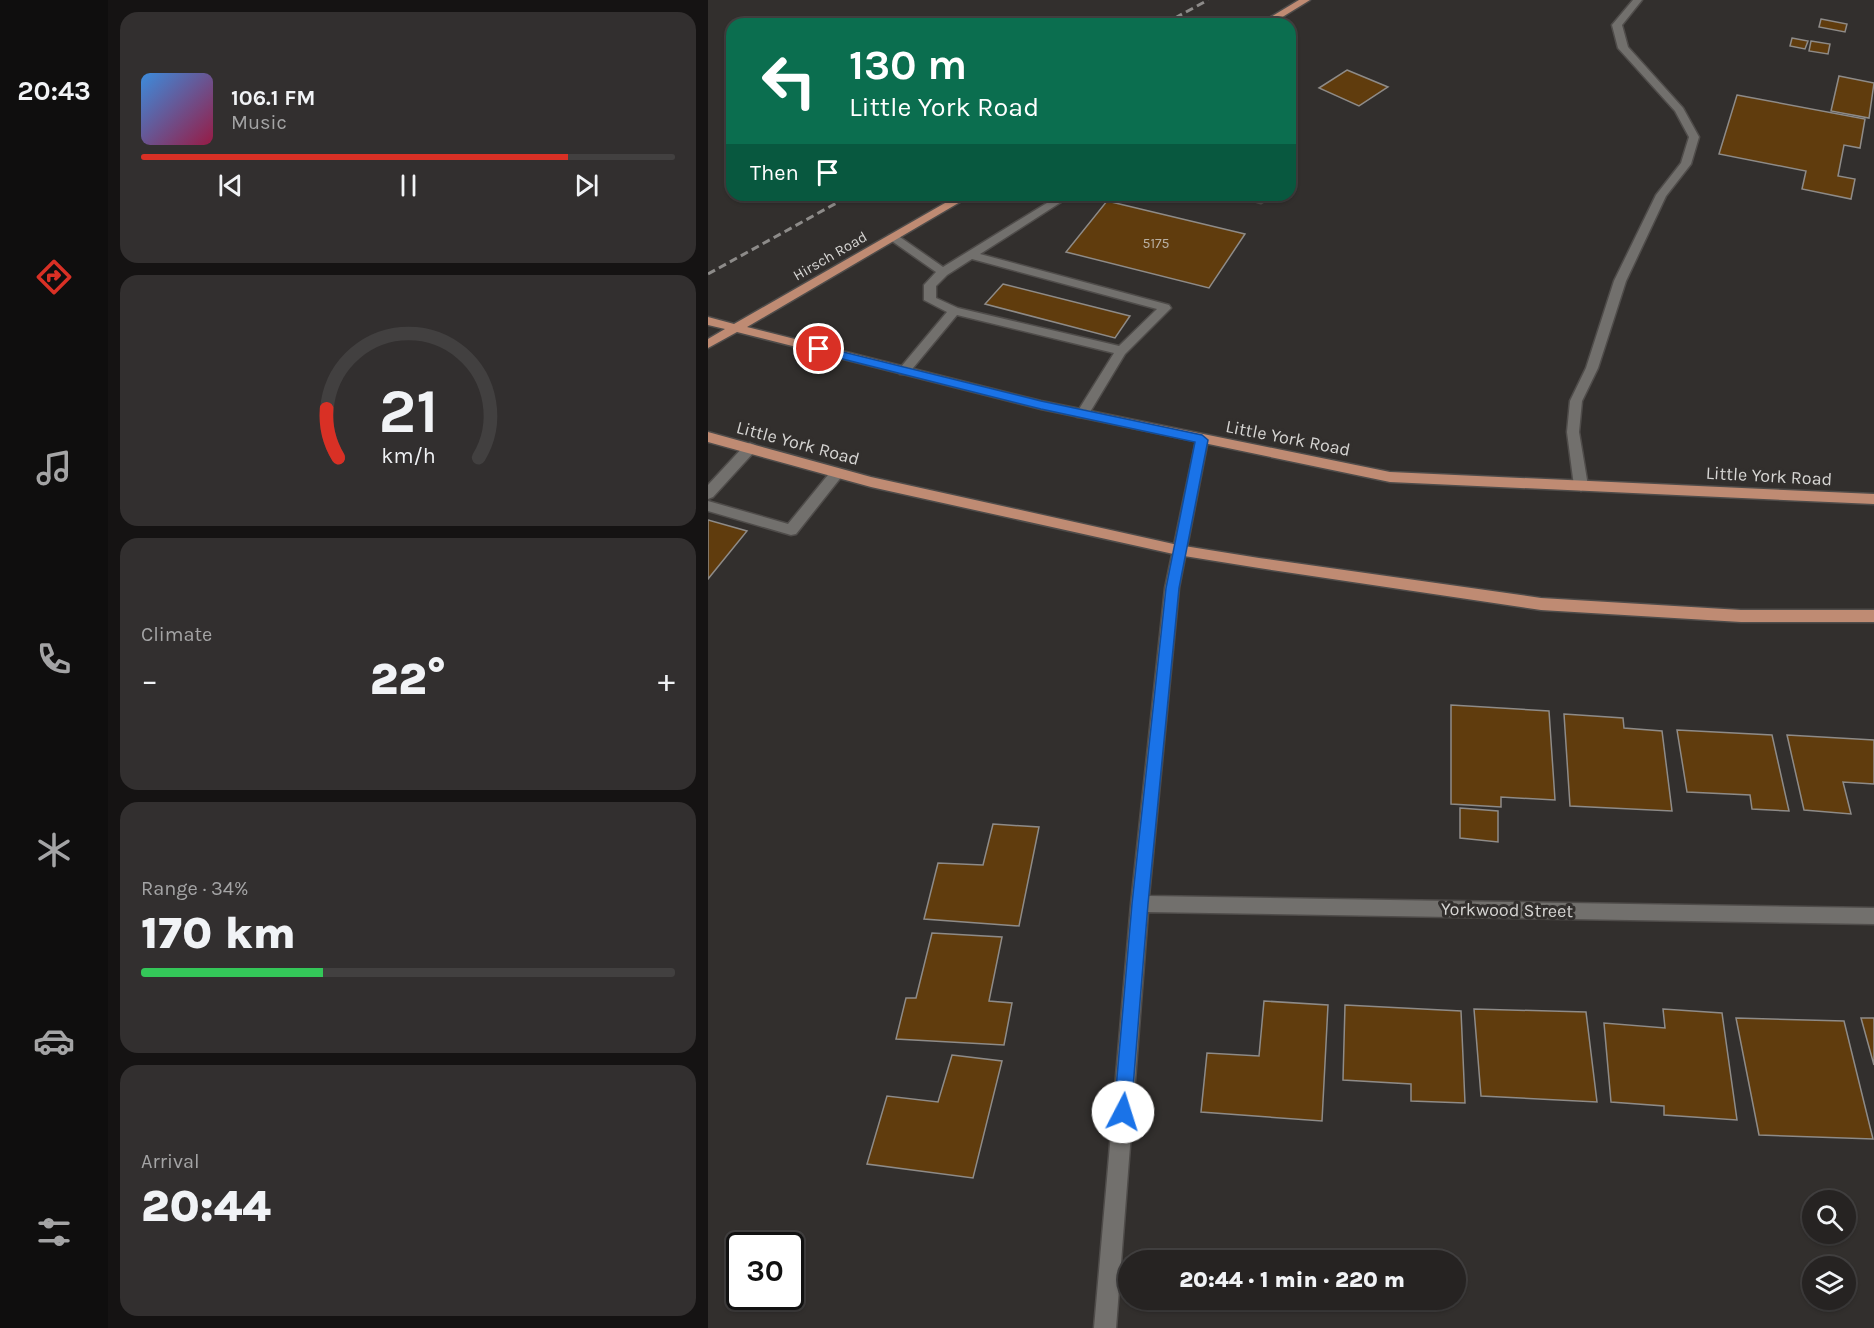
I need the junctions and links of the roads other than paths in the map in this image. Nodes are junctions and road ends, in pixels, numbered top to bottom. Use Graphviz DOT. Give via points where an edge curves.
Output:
graph roads {
  1 [pos="1306,0"];
  2 [pos="1638,0"];
  3 [pos="1274,18"];
  4 [pos="956,201"];
  5 [pos="1057,201"];
  6 [pos="893,237"];
  7 [pos="971,255"];
  8 [pos="943,272"];
  9 [pos="954,311"];
  10 [pos="708,321"];
  11 [pos="735,328"];
  12 [pos="708,344"];
  13 [pos="1121,351"];
  14 [pos="904,371"];
  15 [pos="1082,414"];
  16 [pos="708,437"];
  17 [pos="1202,440"];
  18 [pos="750,448"];
  19 [pos="837,473"];
  20 [pos="1581,486"];
  21 [pos="708,494"];
  22 [pos="1874,499"];
  23 [pos="708,506"];
  24 [pos="1178,550"];
  25 [pos="1874,616"];
  26 [pos="1140,904"];
  27 [pos="1874,916"];
  28 [pos="1105,1328"];
  1 -- 3 [label="main road"];
  2 -- 20 [label="street" via="1617,25 1623,48 1679,110 1694,137 1686,164 1661,195 1625,271 1592,368 1576,401 1573,432"];
  4 -- 6 [label="main road, Hirsch Road"];
  5 -- 7 [label="street"];
  6 -- 8 [label="street"];
  6 -- 11 [label="main road, Hirsch Road"];
  7 -- 8 [label="street"];
  7 -- 13 [label="street" via="1165,308"];
  8 -- 9 [label="street" via="930,285 930,300"];
  9 -- 13 [label="street"];
  9 -- 14 [label="street"];
  10 -- 11 [label="main road, Little York Road"];
  11 -- 12 [label="main road, Hirsch Road"];
  11 -- 14 [label="main road, Little York Road"];
  13 -- 15 [label="street"];
  14 -- 15 [label="main road, Little York Road"];
  15 -- 17 [label="main road, Little York Road"];
  16 -- 18 [label="main road, Little York Road"];
  17 -- 20 [label="main road, Little York Road" via="1390,477"];
  17 -- 24 [label="street"];
  18 -- 19 [label="main road, Little York Road"];
  18 -- 21 [label="street"];
  19 -- 23 [label="street" via="791,530"];
  19 -- 24 [label="main road, Little York Road"];
  20 -- 22 [label="main road, Little York Road"];
  24 -- 25 [label="main road, Little York Road" via="1541,604 1741,616"];
  24 -- 26 [label="street"];
  26 -- 27 [label="street, Yorkwood Street"];
  26 -- 28 [label="street"];
}
